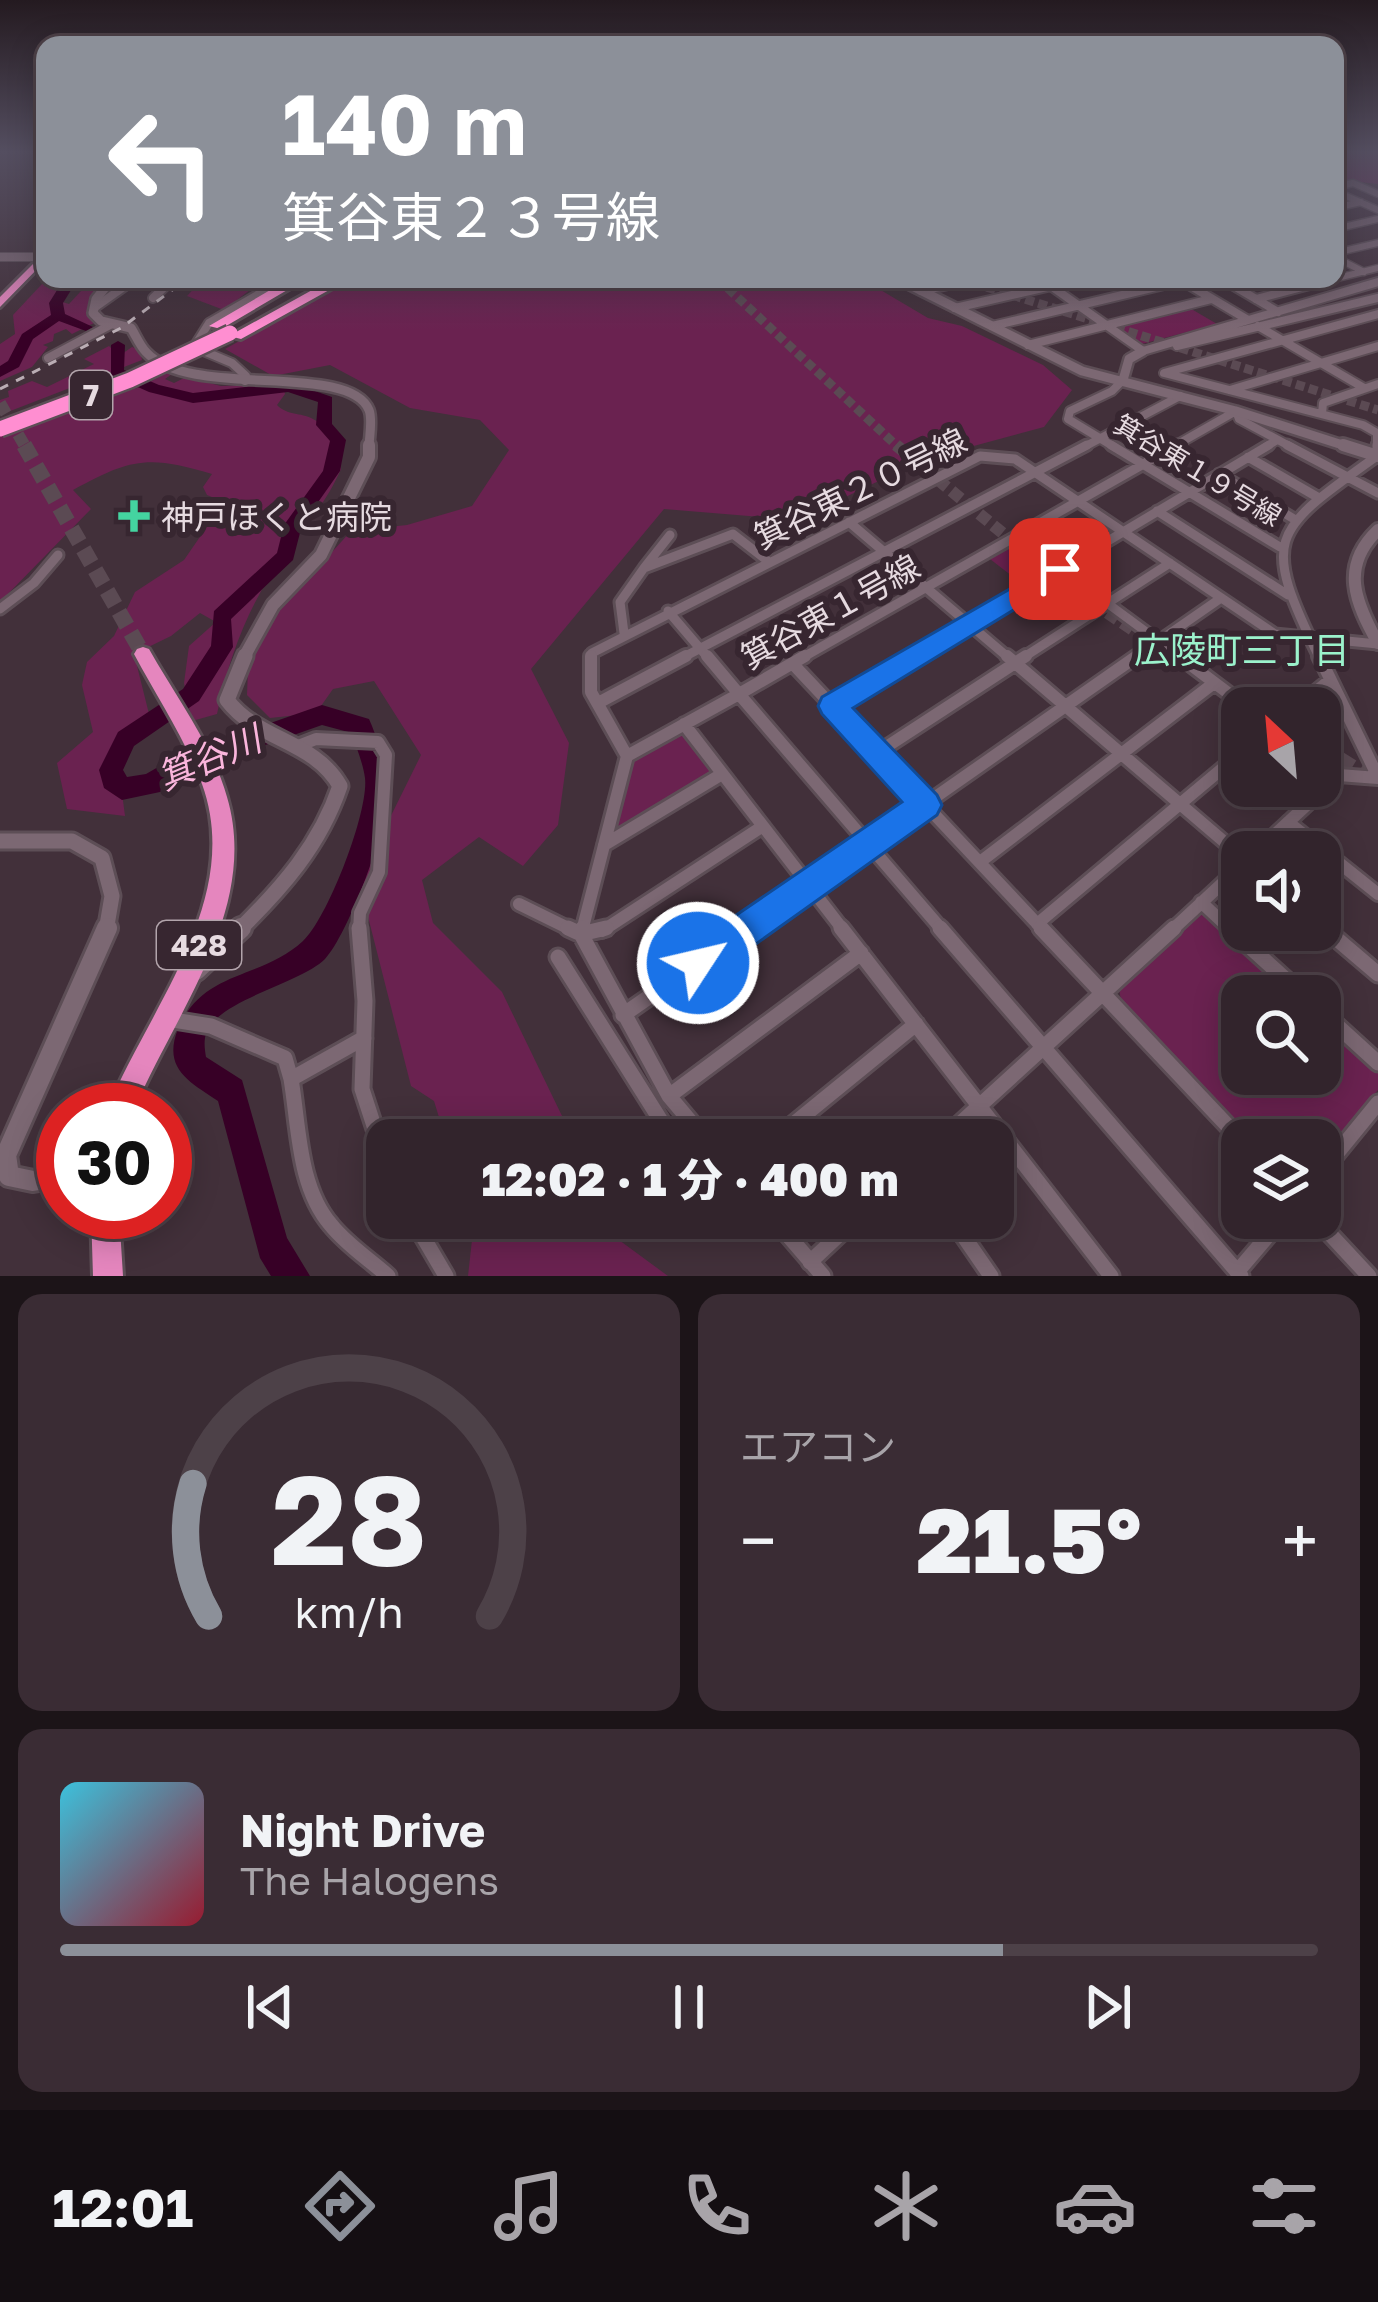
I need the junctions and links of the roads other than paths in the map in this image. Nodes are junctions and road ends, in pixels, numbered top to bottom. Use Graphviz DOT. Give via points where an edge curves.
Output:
graph roads {
  1 [pos="1378,219"];
  2 [pos="1344,227"];
  3 [pos="1378,243"];
  4 [pos="1344,252"];
  5 [pos="0,256"];
  6 [pos="36,258"];
  7 [pos="1344,260"];
  8 [pos="1378,268"];
  9 [pos="36,269"];
  10 [pos="1364,272"];
  11 [pos="1344,277"];
  12 [pos="1378,282"];
  13 [pos="106,288"];
  14 [pos="123,288"];
  15 [pos="164,288"];
  16 [pos="270,288"];
  17 [pos="287,288"];
  18 [pos="301,288"];
  19 [pos="310,288"];
  20 [pos="322,288"];
  21 [pos="915,288"];
  22 [pos="934,288"];
  23 [pos="1042,288"];
  24 [pos="1054,288"];
  25 [pos="1147,288"];
  26 [pos="1193,288"];
  27 [pos="1238,288"];
  28 [pos="1300,288"];
  29 [pos="921,291"];
  30 [pos="153,298"];
  31 [pos="1378,298"];
  32 [pos="1211,299"];
  33 [pos="1256,299"];
  34 [pos="1078,305"];
  35 [pos="0,308"];
  36 [pos="94,308"];
  37 [pos="956,308"];
  38 [pos="1278,312"];
  39 [pos="1378,314"];
  40 [pos="1252,323"];
  41 [pos="112,324"];
  42 [pos="1106,325"];
  43 [pos="992,326"];
  44 [pos="227,331"];
  45 [pos="1282,340"];
  46 [pos="1028,345"];
  47 [pos="1378,346"];
  48 [pos="1144,352"];
  49 [pos="48,358"];
  50 [pos="1319,362"];
  51 [pos="1124,380"];
  52 [pos="244,381"];
  53 [pos="1378,384"];
  54 [pos="1364,388"];
  55 [pos="1227,391"];
  56 [pos="1180,396"];
  57 [pos="1236,411"];
  58 [pos="1322,414"];
  59 [pos="0,425"];
  60 [pos="1099,439"];
  61 [pos="1277,440"];
  62 [pos="1378,456"];
  63 [pos="1247,457"];
  64 [pos="1143,464"];
  65 [pos="1035,472"];
  66 [pos="1219,474"];
  67 [pos="1348,478"];
  68 [pos="1189,492"];
  69 [pos="1378,493"];
  70 [pos="1319,497"];
  71 [pos="1078,501"];
  72 [pos="1157,512"];
  73 [pos="1294,518"];
  74 [pos="849,522"];
  75 [pos="1378,530"];
  76 [pos="1123,532"];
  77 [pos="670,536"];
  78 [pos="1016,536"];
  79 [pos="1280,547"];
  80 [pos="884,552"];
  81 [pos="58,555"];
  82 [pos="769,562"];
  83 [pos="1170,563"];
  84 [pos="644,568"];
  85 [pos="1060,569"];
  86 [pos="926,588"];
  87 [pos="1288,595"];
  88 [pos="1221,598"];
  89 [pos="1106,603"];
  90 [pos="0,609"];
  91 [pos="668,611"];
  92 [pos="969,624"];
  93 [pos="624,633"];
  94 [pos="1307,638"];
  95 [pos="1159,642"];
  96 [pos="1378,643"];
  97 [pos="700,649"];
  98 [pos="143,653"];
  99 [pos="793,663"];
  100 [pos="1015,664"];
  101 [pos="1329,681"];
  102 [pos="1214,683"];
  103 [pos="1322,687"];
  104 [pos="1221,688"];
  105 [pos="739,694"];
  106 [pos="598,703"];
  107 [pos="832,706"];
  108 [pos="1066,707"];
  109 [pos="684,724"];
  110 [pos="298,746"];
  111 [pos="877,753"];
  112 [pos="1120,753"];
  113 [pos="627,756"];
  114 [pos="1221,770"];
  115 [pos="722,774"];
  116 [pos="1341,775"];
  117 [pos="1378,778"];
  118 [pos="1180,804"];
  119 [pos="926,805"];
  120 [pos="1304,807"];
  121 [pos="1288,822"];
  122 [pos="763,826"];
  123 [pos="1278,831"];
  124 [pos="0,841"];
  125 [pos="1221,842"];
  126 [pos="604,845"];
  127 [pos="867,845"];
  128 [pos="980,862"];
  129 [pos="1221,883"];
  130 [pos="809,886"];
  131 [pos="1378,894"];
  132 [pos="1202,902"];
  133 [pos="519,904"];
  134 [pos="1037,924"];
  135 [pos="581,934"];
  136 [pos="1341,942"];
  137 [pos="861,953"];
  138 [pos="558,957"];
  139 [pos="1378,974"];
  140 [pos="1281,975"];
  141 [pos="184,982"];
  142 [pos="1102,992"];
  143 [pos="623,1015"];
  144 [pos="173,1021"];
  145 [pos="916,1024"];
  146 [pos="1341,1030"];
  147 [pos="364,1038"];
  148 [pos="1042,1048"];
  149 [pos="1378,1064"];
  150 [pos="291,1079"];
  151 [pos="136,1083"];
  152 [pos="669,1096"];
  153 [pos="1378,1103"];
  154 [pos="979,1106"];
  155 [pos="372,1119"];
  156 [pos="660,1119"];
  157 [pos="688,1119"];
  158 [pos="800,1119"];
  159 [pos="965,1119"];
  160 [pos="1221,1119"];
  161 [pos="1341,1148"];
  162 [pos="36,1180"];
  163 [pos="107,1239"];
  164 [pos="424,1239"];
  165 [pos="790,1239"];
  166 [pos="840,1239"];
  167 [pos="965,1239"];
  168 [pos="1266,1239"];
  169 [pos="1335,1239"];
  170 [pos="816,1269"];
  171 [pos="1239,1274"];
  172 [pos="108,1276"];
  173 [pos="388,1276"];
  174 [pos="446,1276"];
  175 [pos="991,1276"];
  176 [pos="1111,1276"];
  177 [pos="1369,1276"];
  1 -- 2 [label="street"];
  3 -- 4 [label="street"];
  5 -- 6 [label="street"];
  7 -- 10 [label="street"];
  8 -- 10 [label="street"];
  9 -- 35 [label="highway"];
  10 -- 11 [label="street"];
  12 -- 38 [label="street"];
  13 -- 36 [label="street"];
  14 -- 36 [label="street"];
  15 -- 30 [label="street"];
  16 -- 52 [label="street" via="209,323 194,347 232,363"];
  17 -- 44 [label="highway, 7"];
  18 -- 44 [label="highway, 7"];
  19 -- 44 [label="highway, 7"];
  20 -- 44 [label="highway"];
  21 -- 29 [label="street"];
  22 -- 29 [label="street"];
  23 -- 37 [label="street"];
  24 -- 34 [label="street"];
  25 -- 34 [label="street"];
  26 -- 32 [label="street"];
  27 -- 33 [label="street"];
  28 -- 33 [label="street"];
  29 -- 37 [label="street"];
  31 -- 40 [label="street"];
  32 -- 40 [label="street"];
  32 -- 42 [label="street"];
  33 -- 38 [label="street"];
  34 -- 42 [label="street"];
  34 -- 43 [label="street"];
  36 -- 41 [label="street"];
  37 -- 43 [label="street"];
  38 -- 40 [label="street"];
  39 -- 45 [label="street"];
  40 -- 45 [label="street"];
  40 -- 48 [label="street"];
  41 -- 49 [label="street"];
  41 -- 52 [label="street" via="131,328 148,355 172,367"];
  42 -- 46 [label="street"];
  42 -- 48 [label="street"];
  43 -- 46 [label="street"];
  44 -- 59 [label="highway, 7, bridge"];
  44 -- 59 [label="highway, 7, bridge" via="181,357"];
  45 -- 50 [label="street"];
  45 -- 55 [label="street" via="1164,373"];
  46 -- 51 [label="street" via="1076,369"];
  47 -- 50 [label="street"];
  48 -- 51 [label="street" via="1129,359"];
  50 -- 54 [label="street"];
  50 -- 55 [label="street"];
  51 -- 56 [label="street, 箕谷東１９号線"];
  51 -- 60 [label="street, 箕谷東１９号線" via="1068,413"];
  52 -- 110 [label="street" via="292,378 335,387 370,412 369,457 321,555 273,605 227,700 256,730"];
  53 -- 54 [label="street"];
  54 -- 58 [label="street" via="1323,403"];
  55 -- 58 [label="street"];
  56 -- 57 [label="street, 箕谷東１９号線"];
  56 -- 60 [label="street"];
  57 -- 61 [label="street"];
  57 -- 62 [label="street"];
  57 -- 64 [label="street, 箕谷東１号線"];
  58 -- 62 [label="street" via="1377,433"];
  60 -- 64 [label="street, 箕谷東１９号線"];
  60 -- 65 [label="street"];
  61 -- 63 [label="street"];
  61 -- 67 [label="street"];
  62 -- 67 [label="street"];
  63 -- 66 [label="street"];
  63 -- 70 [label="street"];
  64 -- 68 [label="street, 箕谷東１９号線"];
  64 -- 71 [label="street, 箕谷東１号線"];
  65 -- 71 [label="street, 箕谷東２０号線"];
  65 -- 74 [label="street, 箕谷東２０号線" via="1005,455 980,456"];
  65 -- 80 [label="street"];
  66 -- 68 [label="street"];
  66 -- 73 [label="street"];
  67 -- 69 [label="street"];
  67 -- 70 [label="street"];
  68 -- 72 [label="street"];
  68 -- 79 [label="street, 箕谷東１９号線"];
  70 -- 73 [label="street"];
  71 -- 76 [label="street, 箕谷東２０号線"];
  71 -- 78 [label="street, 箕谷東１号線"];
  72 -- 76 [label="street"];
  72 -- 87 [label="street"];
  73 -- 79 [label="street"];
  74 -- 80 [label="street"];
  74 -- 82 [label="street, 箕谷東２０号線"];
  75 -- 96 [label="street" via="1358,547 1351,575"];
  76 -- 83 [label="street, 箕谷東２０号線"];
  76 -- 85 [label="street"];
  77 -- 84 [label="street"];
  78 -- 85 [label="street"];
  78 -- 86 [label="street, 箕谷東１号線"];
  79 -- 87 [label="street"];
  80 -- 86 [label="street"];
  80 -- 97 [label="street"];
  81 -- 90 [label="street"];
  82 -- 84 [label="street" via="744,538 726,535"];
  82 -- 91 [label="street, 箕谷東２０号線"];
  83 -- 88 [label="street, 箕谷東２０号線"];
  83 -- 89 [label="street"];
  84 -- 93 [label="street" via="620,602"];
  85 -- 89 [label="street"];
  85 -- 92 [label="street"];
  86 -- 92 [label="street"];
  86 -- 99 [label="street, 箕谷東１号線"];
  87 -- 94 [label="street"];
  88 -- 94 [label="street, 箕谷東２０号線" via="1275,634"];
  88 -- 95 [label="street"];
  89 -- 95 [label="street"];
  89 -- 100 [label="street"];
  91 -- 93 [label="street, 箕谷東２０号線"];
  91 -- 97 [label="street"];
  92 -- 100 [label="street"];
  92 -- 107 [label="street"];
  93 -- 106 [label="street, 箕谷東２０号線" via="592,652 585,666"];
  94 -- 96 [label="street, 箕谷東２０号線"];
  94 -- 101 [label="street"];
  95 -- 102 [label="street"];
  95 -- 108 [label="street"];
  97 -- 105 [label="street"];
  97 -- 106 [label="street"];
  98 -- 141 [label="highway, 428" via="218,796 225,832 220,886"];
  99 -- 105 [label="street, 箕谷東１号線"];
  99 -- 107 [label="street"];
  100 -- 108 [label="street"];
  100 -- 111 [label="street"];
  101 -- 103 [label="street"];
  101 -- 117 [label="street"];
  102 -- 104 [label="street"];
  102 -- 112 [label="street"];
  105 -- 109 [label="street"];
  105 -- 127 [label="street, 箕谷東１号線"];
  106 -- 113 [label="street, 箕谷東２０号線"];
  107 -- 111 [label="street"];
  108 -- 112 [label="street"];
  108 -- 119 [label="street"];
  109 -- 113 [label="street"];
  109 -- 115 [label="street"];
  110 -- 141 [label="street" via="335,773 336,804 288,875"];
  110 -- 147 [label="street" via="316,739 378,742 386,755 379,872 360,913"];
  111 -- 119 [label="street"];
  112 -- 118 [label="street"];
  112 -- 128 [label="street"];
  113 -- 126 [label="street"];
  114 -- 118 [label="street"];
  115 -- 122 [label="street"];
  115 -- 126 [label="street"];
  116 -- 117 [label="street"];
  118 -- 125 [label="street"];
  118 -- 134 [label="street"];
  119 -- 127 [label="street"];
  119 -- 128 [label="street"];
  120 -- 121 [label="street"];
  121 -- 123 [label="street"];
  121 -- 131 [label="street"];
  122 -- 130 [label="street"];
  122 -- 135 [label="street" via="598,933"];
  124 -- 162 [label="street" via="79,841 103,856 116,893 6,1155 9,1176"];
  126 -- 135 [label="street"];
  127 -- 130 [label="street"];
  127 -- 148 [label="street, 箕谷東１号線"];
  128 -- 134 [label="street"];
  129 -- 132 [label="street"];
  130 -- 137 [label="street"];
  130 -- 143 [label="street"];
  132 -- 140 [label="street"];
  132 -- 142 [label="street"];
  133 -- 135 [label="street"];
  134 -- 142 [label="street"];
  135 -- 143 [label="street"];
  136 -- 139 [label="street"];
  137 -- 145 [label="street"];
  137 -- 152 [label="street"];
  138 -- 156 [label="street"];
  141 -- 144 [label="highway, 428"];
  142 -- 148 [label="street"];
  142 -- 160 [label="street"];
  143 -- 152 [label="street"];
  144 -- 150 [label="street" via="211,1026 285,1058"];
  144 -- 151 [label="highway, 428"];
  145 -- 154 [label="street"];
  145 -- 158 [label="street"];
  146 -- 149 [label="street"];
  147 -- 150 [label="street"];
  147 -- 155 [label="street" via="362,1089"];
  148 -- 154 [label="street"];
  148 -- 171 [label="street, 箕谷東１号線"];
  150 -- 173 [label="street" via="323,1216"];
  152 -- 157 [label="street"];
  153 -- 161 [label="street"];
  154 -- 159 [label="street"];
  154 -- 176 [label="street"];
  163 -- 172 [label="highway"];
  164 -- 174 [label="street"];
  165 -- 170 [label="street"];
  166 -- 170 [label="street"];
  167 -- 175 [label="street"];
  168 -- 171 [label="street"];
  169 -- 177 [label="street"];
}
